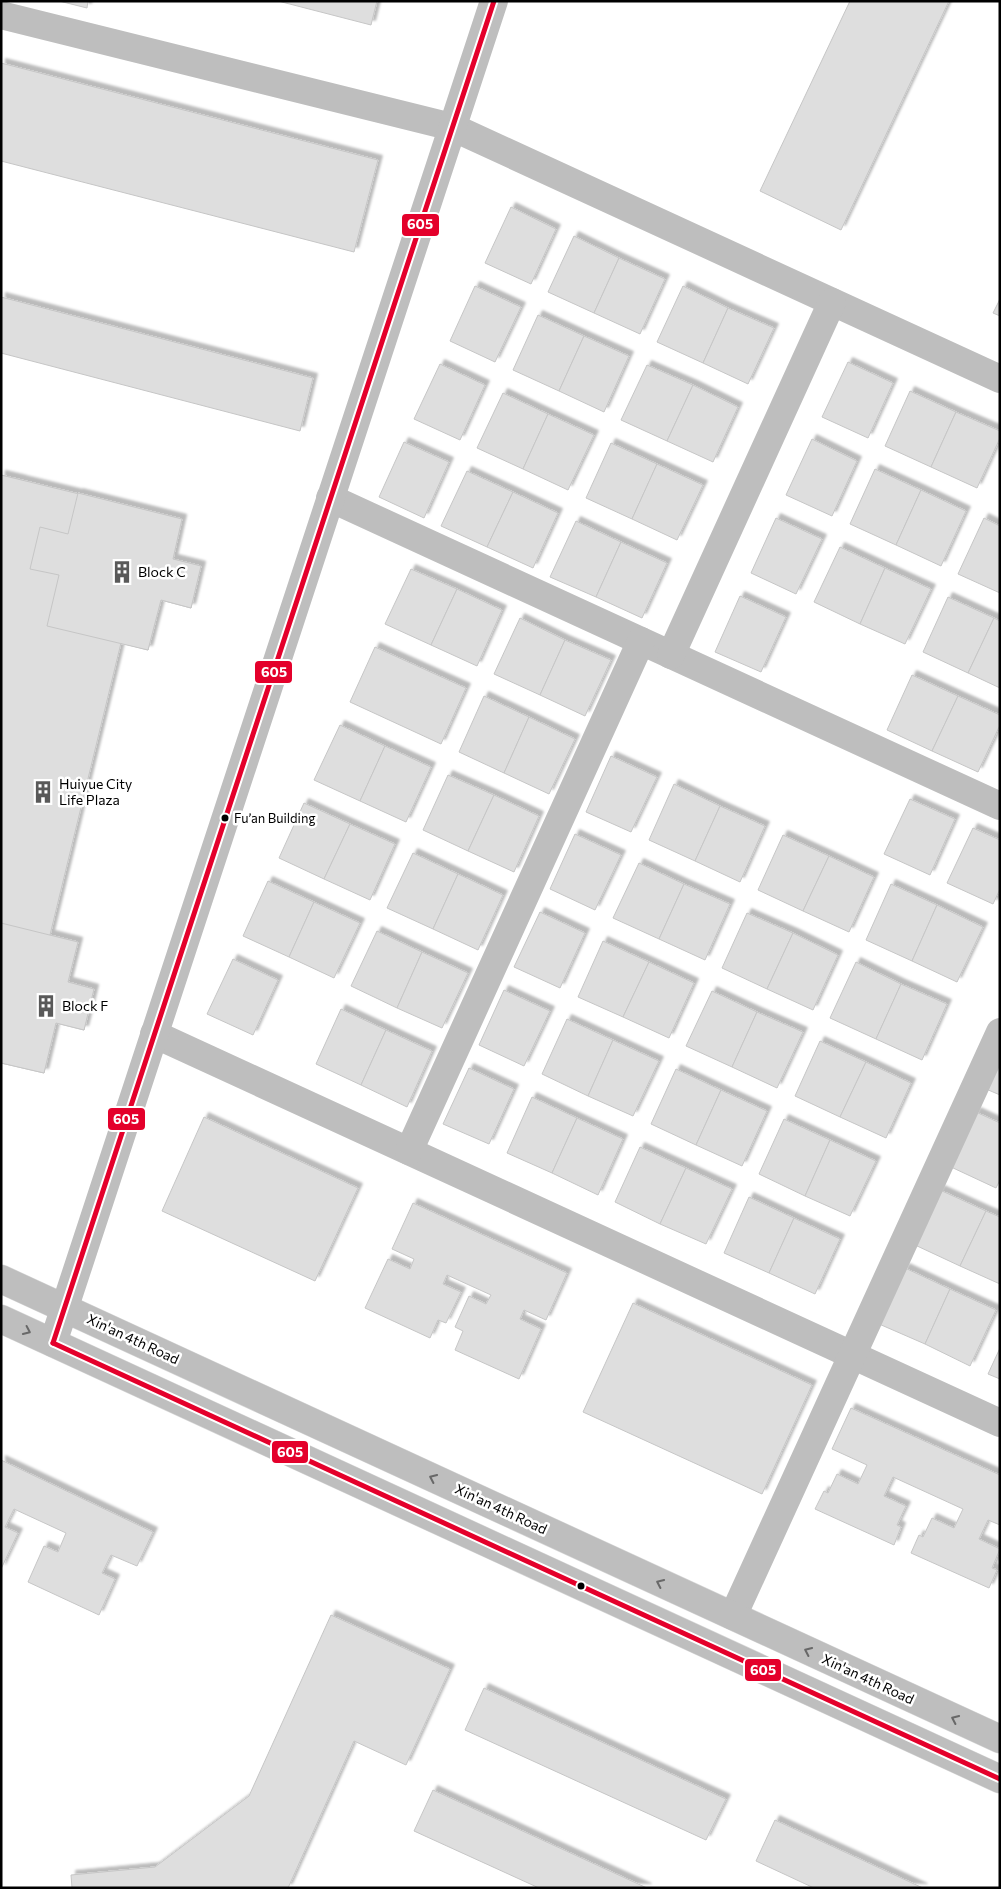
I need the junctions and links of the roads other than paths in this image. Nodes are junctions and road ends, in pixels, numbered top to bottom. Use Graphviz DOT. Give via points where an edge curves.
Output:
graph roads {
  1 [pos="494,1"];
  2 [pos="1,15"];
  3 [pos="452,127"];
  4 [pos="832,302"];
  5 [pos="1000,379"];
  6 [pos="330,498"];
  7 [pos="641,641"];
  8 [pos="671,655"];
  9 [pos="1000,806"];
  10 [pos="1000,1032"];
  11 [pos="154,1034"];
  12 [pos="408,1151"];
  13 [pos="1,1279"];
  14 [pos="65,1308"];
  15 [pos="1,1319"];
  16 [pos="53,1343"];
  17 [pos="852,1356"];
  18 [pos="1000,1423"];
  19 [pos="733,1616"];
  20 [pos="1000,1739"];
  21 [pos="1000,1779"];
  1 -- 3 [label="street"];
  2 -- 3 [label="street"];
  3 -- 4 [label="street"];
  3 -- 6 [label="street"];
  4 -- 5 [label="street"];
  4 -- 8 [label="street"];
  6 -- 7 [label="street"];
  6 -- 11 [label="street"];
  7 -- 8 [label="street"];
  7 -- 12 [label="street"];
  8 -- 9 [label="street"];
  10 -- 17 [label="street"];
  11 -- 12 [label="street"];
  11 -- 14 [label="street"];
  12 -- 17 [label="street"];
  13 -- 14 [label="street, Xin'an 4th Road"];
  14 -- 16 [label="street"];
  19 -- 14 [label="street, Xin'an 4th Road, one-way"];
  15 -- 16 [label="street, one-way"];
  16 -- 21 [label="street"];
  17 -- 18 [label="street"];
  17 -- 19 [label="street"];
  20 -- 19 [label="street, Xin'an 4th Road, one-way"];
}
